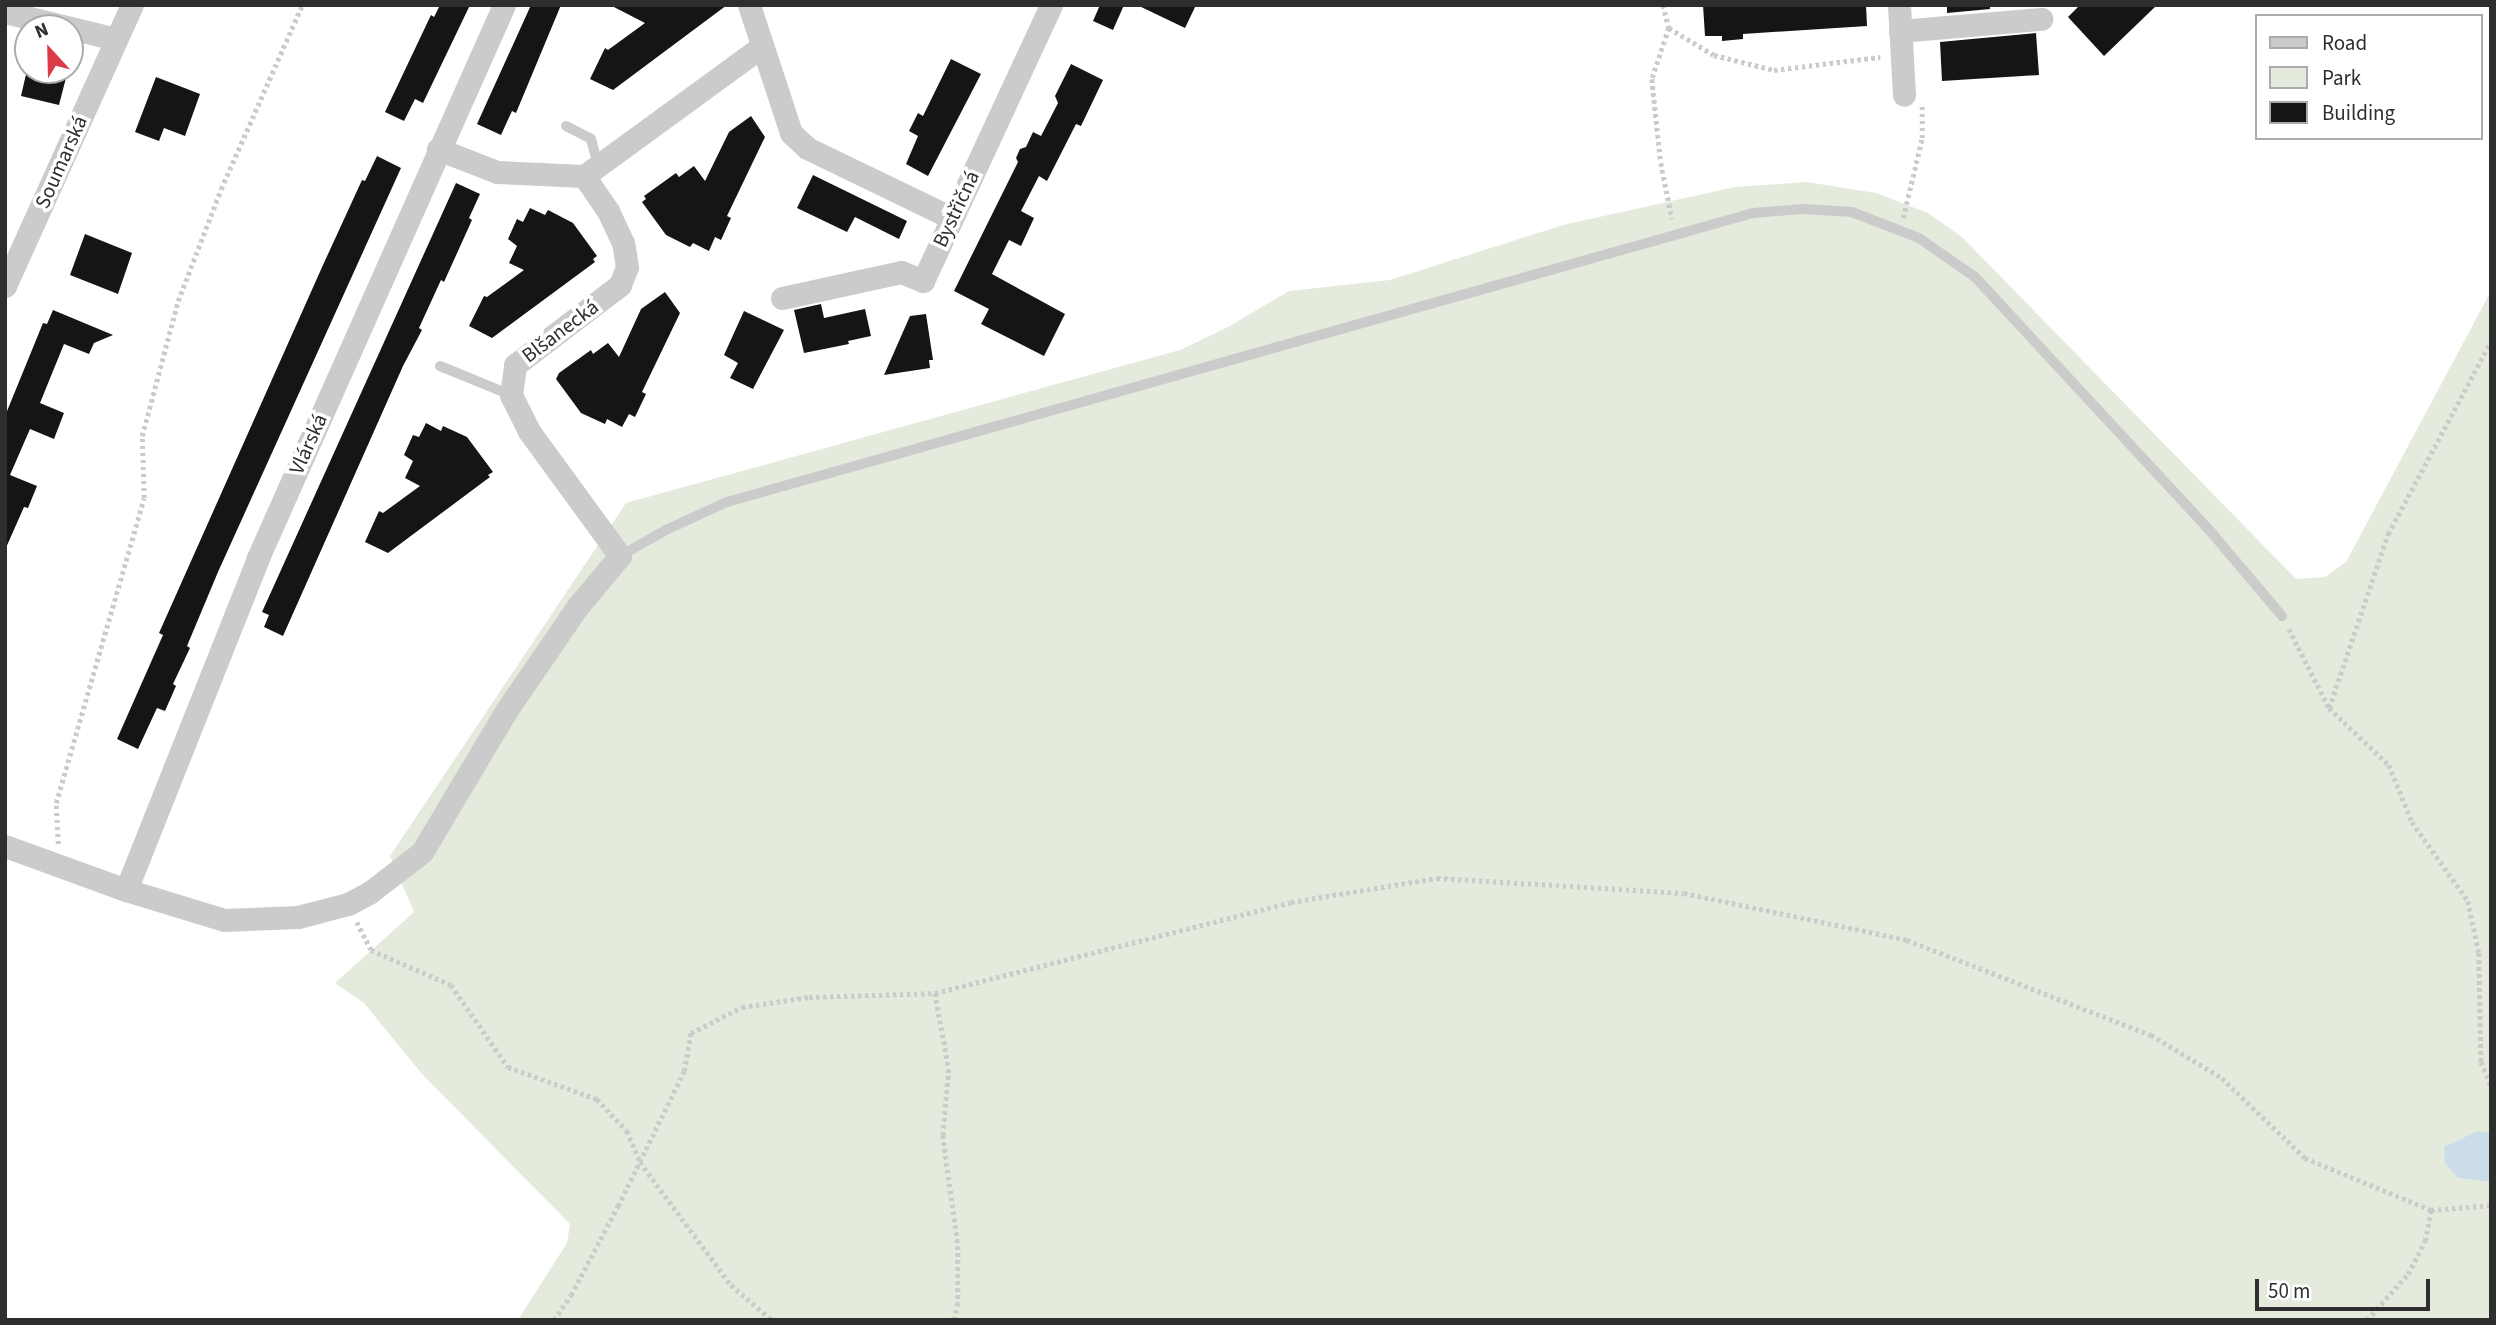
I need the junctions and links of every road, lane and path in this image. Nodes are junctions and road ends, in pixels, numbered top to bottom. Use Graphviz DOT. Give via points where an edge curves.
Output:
graph roads {
  1 [pos="132,5"];
  2 [pos="302,5"];
  3 [pos="504,5"];
  4 [pos="749,5"];
  5 [pos="1051,5"];
  6 [pos="1663,5"];
  7 [pos="1899,5"];
  8 [pos="5,12"];
  9 [pos="2042,19"];
  10 [pos="1669,28"];
  11 [pos="1900,32"];
  12 [pos="116,38"];
  13 [pos="761,47"];
  14 [pos="1902,55"];
  15 [pos="1904,95"];
  16 [pos="566,125"];
  17 [pos="438,149"];
  18 [pos="591,171"];
  19 [pos="952,218"];
  20 [pos="1899,230"];
  21 [pos="1675,235"];
  22 [pos="5,286"];
  23 [pos="782,298"];
  24 [pos="2491,341"];
  25 [pos="440,366"];
  26 [pos="511,395"];
  27 [pos="620,556"];
  28 [pos="2282,616"];
  29 [pos="2329,708"];
  30 [pos="5,846"];
  31 [pos="58,863"];
  32 [pos="126,890"];
  33 [pos="348,904"];
  34 [pos="935,993"];
  35 [pos="2491,1086"];
  36 [pos="640,1162"];
  37 [pos="2491,1205"];
  38 [pos="2431,1210"];
  39 [pos="554,1320"];
  40 [pos="772,1320"];
  41 [pos="954,1320"];
  42 [pos="2367,1320"];
  1 -- 12 [label="street, Soumarská"];
  2 -- 31 [label="path" via="221,189 178,301 142,436 144,498 56,803"];
  3 -- 17 [label="street, Vlárská"];
  4 -- 13 [label="street"];
  5 -- 19 [label="street, Bystřičná"];
  6 -- 10 [label="path"];
  7 -- 11 [label="street"];
  8 -- 12 [label="street"];
  9 -- 11 [label="street"];
  10 -- 14 [label="path" via="1714,55 1774,70"];
  10 -- 21 [label="path" via="1653,79 1661,163"];
  11 -- 14 [label="street"];
  12 -- 22 [label="street, Soumarská"];
  13 -- 18 [label="street"];
  13 -- 19 [label="street" via="791,133 807,148"];
  14 -- 15 [label="street"];
  15 -- 20 [label="path" via="1918,95 1922,138"];
  16 -- 18 [label="lane" via="591,139"];
  17 -- 18 [label="street" via="497,172"];
  17 -- 32 [label="street, Vlárská" via="257,560"];
  18 -- 26 [label="street, Blšanecká" via="623,243 627,267 620,285 515,365"];
  19 -- 23 [label="street, Bystřičná" via="923,281 901,272"];
  20 -- 21 [label="lane" via="1852,212 1803,209 1753,213"];
  20 -- 28 [label="lane" via="1919,238 1975,277"];
  21 -- 27 [label="lane" via="727,502"];
  24 -- 29 [label="path" via="2388,534"];
  25 -- 26 [label="lane"];
  26 -- 27 [label="street" via="529,431"];
  27 -- 33 [label="street" via="578,606 506,711 422,852"];
  28 -- 29 [label="path"];
  29 -- 35 [label="path" via="2389,765 2412,822 2468,901 2480,953 2481,1062"];
  30 -- 31 [label="street"];
  31 -- 32 [label="street"];
  32 -- 33 [label="street" via="225,920 298,917"];
  33 -- 36 [label="path" via="371,950 451,985 508,1067 597,1099 627,1131"];
  34 -- 36 [label="path" via="810,997 742,1007 691,1032 684,1071"];
  34 -- 38 [label="path" via="1291,902 1437,878 1684,893 1907,940 2151,1035 2222,1078 2305,1158"];
  34 -- 41 [label="path" via="949,1069 943,1135 958,1246"];
  36 -- 39 [label="path"];
  36 -- 40 [label="path" via="731,1285"];
  37 -- 38 [label="path"];
  38 -- 42 [label="path" via="2425,1241 2407,1274"];
}
